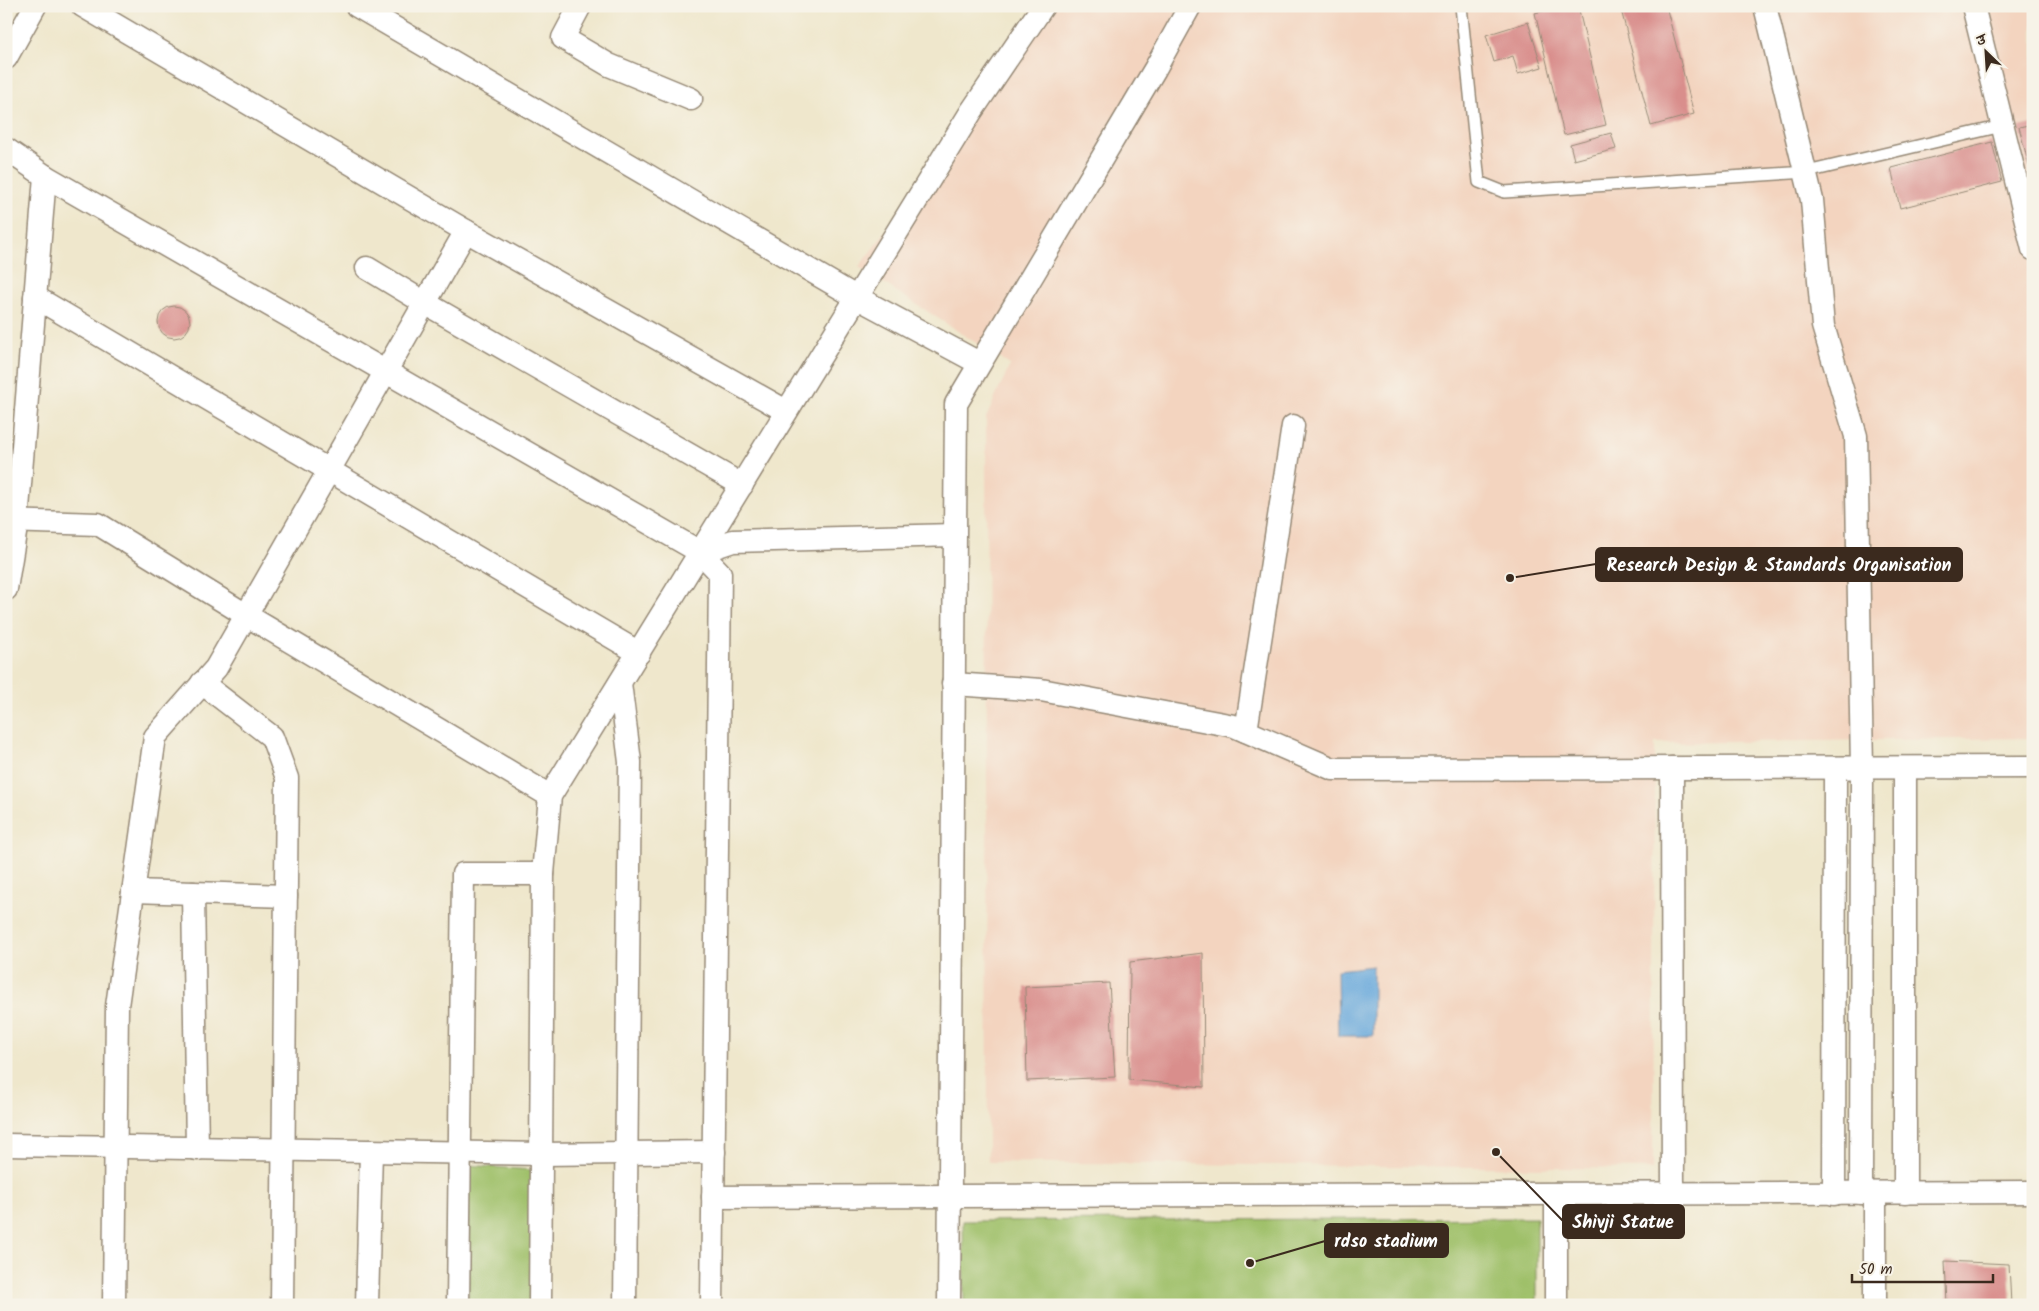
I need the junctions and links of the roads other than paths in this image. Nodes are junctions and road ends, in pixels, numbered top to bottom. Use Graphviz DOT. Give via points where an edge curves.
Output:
graph roads {
  1 [pos="35,6"];
  2 [pos="83,6"];
  3 [pos="357,6"];
  4 [pos="580,6"];
  5 [pos="1043,6"];
  6 [pos="1190,6"];
  7 [pos="1461,6"];
  8 [pos="1765,6"];
  9 [pos="1973,6"];
  10 [pos="6,58"];
  11 [pos="691,99"];
  12 [pos="2002,126"];
  13 [pos="6,149"];
  14 [pos="1807,172"];
  15 [pos="45,176"];
  16 [pos="466,231"];
  17 [pos="2033,249"];
  18 [pos="367,268"];
  19 [pos="35,297"];
  20 [pos="856,297"];
  21 [pos="425,303"];
  22 [pos="980,363"];
  23 [pos="386,372"];
  24 [pos="786,411"];
  25 [pos="1293,426"];
  26 [pos="329,470"];
  27 [pos="742,485"];
  28 [pos="12,521"];
  29 [pos="954,535"];
  30 [pos="700,552"];
  31 [pos="6,589"];
  32 [pos="246,615"];
  33 [pos="639,653"];
  34 [pos="202,683"];
  35 [pos="620,683"];
  36 [pos="953,684"];
  37 [pos="1246,731"];
  38 [pos="2033,767"];
  39 [pos="1672,768"];
  40 [pos="1834,768"];
  41 [pos="1862,768"];
  42 [pos="1905,768"];
  43 [pos="550,796"];
  44 [pos="543,874"];
  45 [pos="133,891"];
  46 [pos="193,893"];
  47 [pos="286,896"];
  48 [pos="6,1145"];
  49 [pos="115,1147"];
  50 [pos="198,1149"];
  51 [pos="283,1150"];
  52 [pos="371,1151"];
  53 [pos="714,1152"];
  54 [pos="460,1153"];
  55 [pos="626,1153"];
  56 [pos="541,1154"];
  57 [pos="2033,1192"];
  58 [pos="1905,1193"];
  59 [pos="1556,1194"];
  60 [pos="1673,1194"];
  61 [pos="1834,1194"];
  62 [pos="1868,1194"];
  63 [pos="950,1196"];
  64 [pos="713,1197"];
  65 [pos="114,1305"];
  66 [pos="282,1305"];
  67 [pos="367,1305"];
  68 [pos="458,1305"];
  69 [pos="540,1305"];
  70 [pos="624,1305"];
  71 [pos="712,1305"];
  72 [pos="948,1305"];
  73 [pos="1556,1305"];
  74 [pos="1874,1305"];
  1 -- 10 [label="street"];
  2 -- 16 [label="street"];
  3 -- 20 [label="street"];
  4 -- 11 [label="street" via="563,38 609,64"];
  5 -- 20 [label="street" via="971,112"];
  6 -- 22 [label="street"];
  7 -- 14 [label="lane" via="1479,182 1504,192"];
  8 -- 14 [label="street"];
  9 -- 12 [label="street"];
  12 -- 14 [label="lane"];
  12 -- 17 [label="street"];
  13 -- 15 [label="street"];
  14 -- 41 [label="street" via="1823,326 1856,436"];
  15 -- 19 [label="street"];
  15 -- 23 [label="street"];
  16 -- 21 [label="street"];
  16 -- 24 [label="street"];
  18 -- 21 [label="street"];
  19 -- 26 [label="street"];
  19 -- 28 [label="street"];
  20 -- 22 [label="street"];
  20 -- 24 [label="street"];
  21 -- 23 [label="street"];
  21 -- 27 [label="street"];
  22 -- 29 [label="street" via="956,404"];
  23 -- 26 [label="street"];
  23 -- 30 [label="street"];
  24 -- 27 [label="street"];
  25 -- 37 [label="street"];
  26 -- 32 [label="street"];
  26 -- 33 [label="street"];
  27 -- 30 [label="street"];
  28 -- 31 [label="street"];
  28 -- 32 [label="street" via="98,524"];
  29 -- 30 [label="street" via="733,541"];
  29 -- 36 [label="street"];
  30 -- 33 [label="street"];
  30 -- 53 [label="street" via="720,573"];
  32 -- 34 [label="street" via="216,668"];
  32 -- 43 [label="street"];
  33 -- 35 [label="street"];
  34 -- 45 [label="street" via="155,737"];
  34 -- 47 [label="street" via="272,737 287,778"];
  35 -- 43 [label="street"];
  35 -- 55 [label="street" via="630,762"];
  36 -- 37 [label="street" via="1041,690 1234,726"];
  36 -- 63 [label="street"];
  37 -- 39 [label="street" via="1333,770"];
  38 -- 42 [label="street"];
  39 -- 40 [label="street"];
  39 -- 60 [label="street"];
  40 -- 41 [label="street"];
  40 -- 61 [label="street"];
  41 -- 42 [label="street"];
  41 -- 62 [label="street"];
  42 -- 58 [label="street"];
  43 -- 44 [label="street"];
  44 -- 54 [label="street" via="463,874"];
  44 -- 56 [label="street"];
  45 -- 46 [label="street"];
  45 -- 49 [label="street" via="116,1006"];
  46 -- 47 [label="street"];
  46 -- 50 [label="street"];
  47 -- 51 [label="street"];
  48 -- 49 [label="street"];
  49 -- 50 [label="street"];
  49 -- 65 [label="street"];
  50 -- 51 [label="street"];
  51 -- 52 [label="street"];
  51 -- 66 [label="street"];
  52 -- 54 [label="street"];
  52 -- 67 [label="street"];
  53 -- 55 [label="street"];
  53 -- 64 [label="street"];
  54 -- 56 [label="street"];
  54 -- 68 [label="street"];
  55 -- 56 [label="street"];
  55 -- 70 [label="street"];
  56 -- 69 [label="street"];
  57 -- 58 [label="street"];
  58 -- 62 [label="street"];
  59 -- 60 [label="street"];
  59 -- 63 [label="street"];
  59 -- 73 [label="street"];
  60 -- 61 [label="street"];
  61 -- 62 [label="street"];
  62 -- 74 [label="street"];
  63 -- 64 [label="street"];
  63 -- 72 [label="street"];
  64 -- 71 [label="street"];
}
